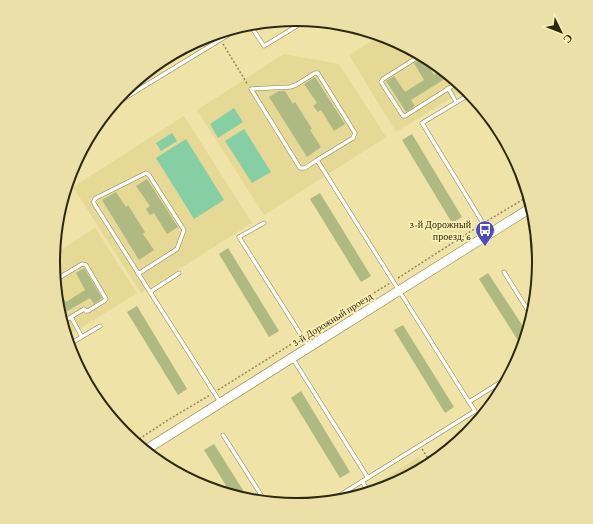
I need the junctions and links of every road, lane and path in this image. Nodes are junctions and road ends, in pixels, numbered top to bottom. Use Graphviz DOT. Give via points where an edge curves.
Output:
graph roads {
  1 [pos="297,26"];
  2 [pos="254,30"];
  3 [pos="220,40"];
  4 [pos="415,59"];
  5 [pos="452,85"];
  6 [pos="448,88"];
  7 [pos="251,89"];
  8 [pos="129,96"];
  9 [pos="465,97"];
  10 [pos="456,102"];
  11 [pos="317,160"];
  12 [pos="523,199"];
  13 [pos="527,211"];
  14 [pos="264,223"];
  15 [pos="484,223"];
  16 [pos="490,233"];
  17 [pos="504,272"];
  18 [pos="179,273"];
  19 [pos="138,274"];
  20 [pos="61,277"];
  21 [pos="393,281"];
  22 [pos="398,291"];
  23 [pos="150,292"];
  24 [pos="528,309"];
  25 [pos="71,317"];
  26 [pos="68,319"];
  27 [pos="100,326"];
  28 [pos="82,337"];
  29 [pos="302,337"];
  30 [pos="74,342"];
  31 [pos="308,347"];
  32 [pos="292,357"];
  33 [pos="499,383"];
  34 [pos="214,392"];
  35 [pos="220,402"];
  36 [pos="469,402"];
  37 [pos="223,435"];
  38 [pos="140,438"];
  39 [pos="420,445"];
  40 [pos="150,447"];
  41 [pos="428,458"];
  42 [pos="368,478"];
  43 [pos="362,481"];
  44 [pos="366,487"];
  45 [pos="344,493"];
  46 [pos="261,495"];
  1 -- 2 [label="lane" via="264,46"];
  3 -- 7 [label="path"];
  3 -- 8 [label="lane"];
  4 -- 6 [label="lane" via="382,80 402,115 405,116"];
  5 -- 6 [label="lane"];
  6 -- 10 [label="lane"];
  7 -- 11 [label="lane" via="300,168 305,168"];
  7 -- 11 [label="lane" via="290,87 315,73 318,74 355,133 353,138"];
  9 -- 10 [label="lane"];
  10 -- 15 [label="lane" via="422,124"];
  11 -- 21 [label="lane"];
  12 -- 15 [label="path"];
  13 -- 16 [label="street, 3-й Дорожный проезд"];
  14 -- 29 [label="lane" via="239,237"];
  15 -- 16 [label="lane"];
  15 -- 21 [label="path"];
  16 -- 22 [label="street, 3-й Дорожный проезд"];
  17 -- 24 [label="lane"];
  18 -- 23 [label="lane"];
  19 -- 19 [label="lane" via="93,202 96,198 146,173 184,232 177,249"];
  19 -- 23 [label="lane"];
  20 -- 25 [label="lane" via="82,264 86,265 106,298 88,311 84,309"];
  21 -- 22 [label="lane"];
  21 -- 29 [label="path"];
  22 -- 31 [label="street, 3-й Дорожный проезд"];
  22 -- 36 [label="lane"];
  23 -- 34 [label="lane"];
  25 -- 26 [label="lane"];
  25 -- 28 [label="lane"];
  27 -- 28 [label="lane"];
  28 -- 30 [label="lane"];
  29 -- 31 [label="lane"];
  29 -- 34 [label="path"];
  31 -- 32 [label="street, 3-й Дорожный проезд"];
  32 -- 35 [label="street, 3-й Дорожный проезд"];
  32 -- 42 [label="lane"];
  33 -- 36 [label="lane"];
  34 -- 35 [label="lane"];
  34 -- 38 [label="path"];
  35 -- 40 [label="street, 3-й Дорожный проезд"];
  36 -- 39 [label="lane" via="475,410"];
  37 -- 46 [label="lane"];
  39 -- 41 [label="path"];
  39 -- 42 [label="lane"];
  42 -- 43 [label="lane"];
  43 -- 44 [label="lane"];
  43 -- 45 [label="lane"];
}
